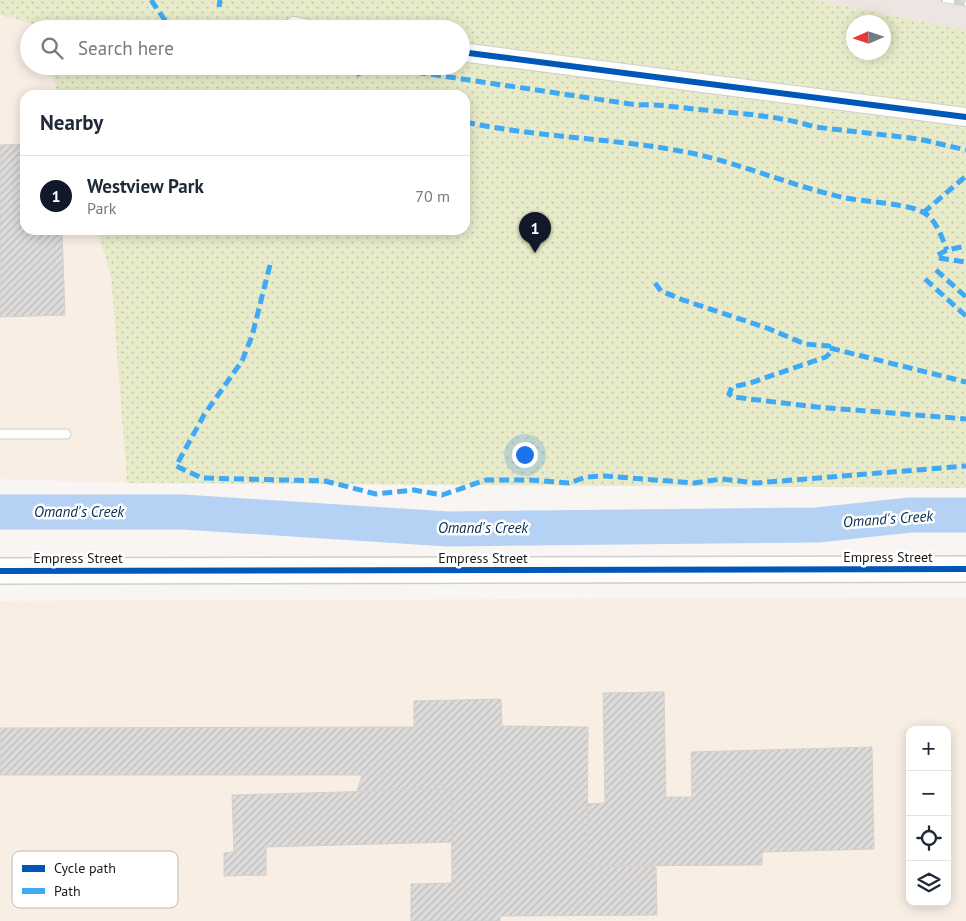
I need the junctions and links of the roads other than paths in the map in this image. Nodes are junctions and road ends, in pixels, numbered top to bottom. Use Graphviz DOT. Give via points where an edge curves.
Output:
graph roads {
  1 [pos="470,53"];
  2 [pos="966,117"];
  3 [pos="0,434"];
  4 [pos="66,434"];
  5 [pos="966,570"];
  6 [pos="0,571"];
  1 -- 2 [label="street"];
  3 -- 4 [label="lane"];
  5 -- 6 [label="street, Empress Street"];
}
